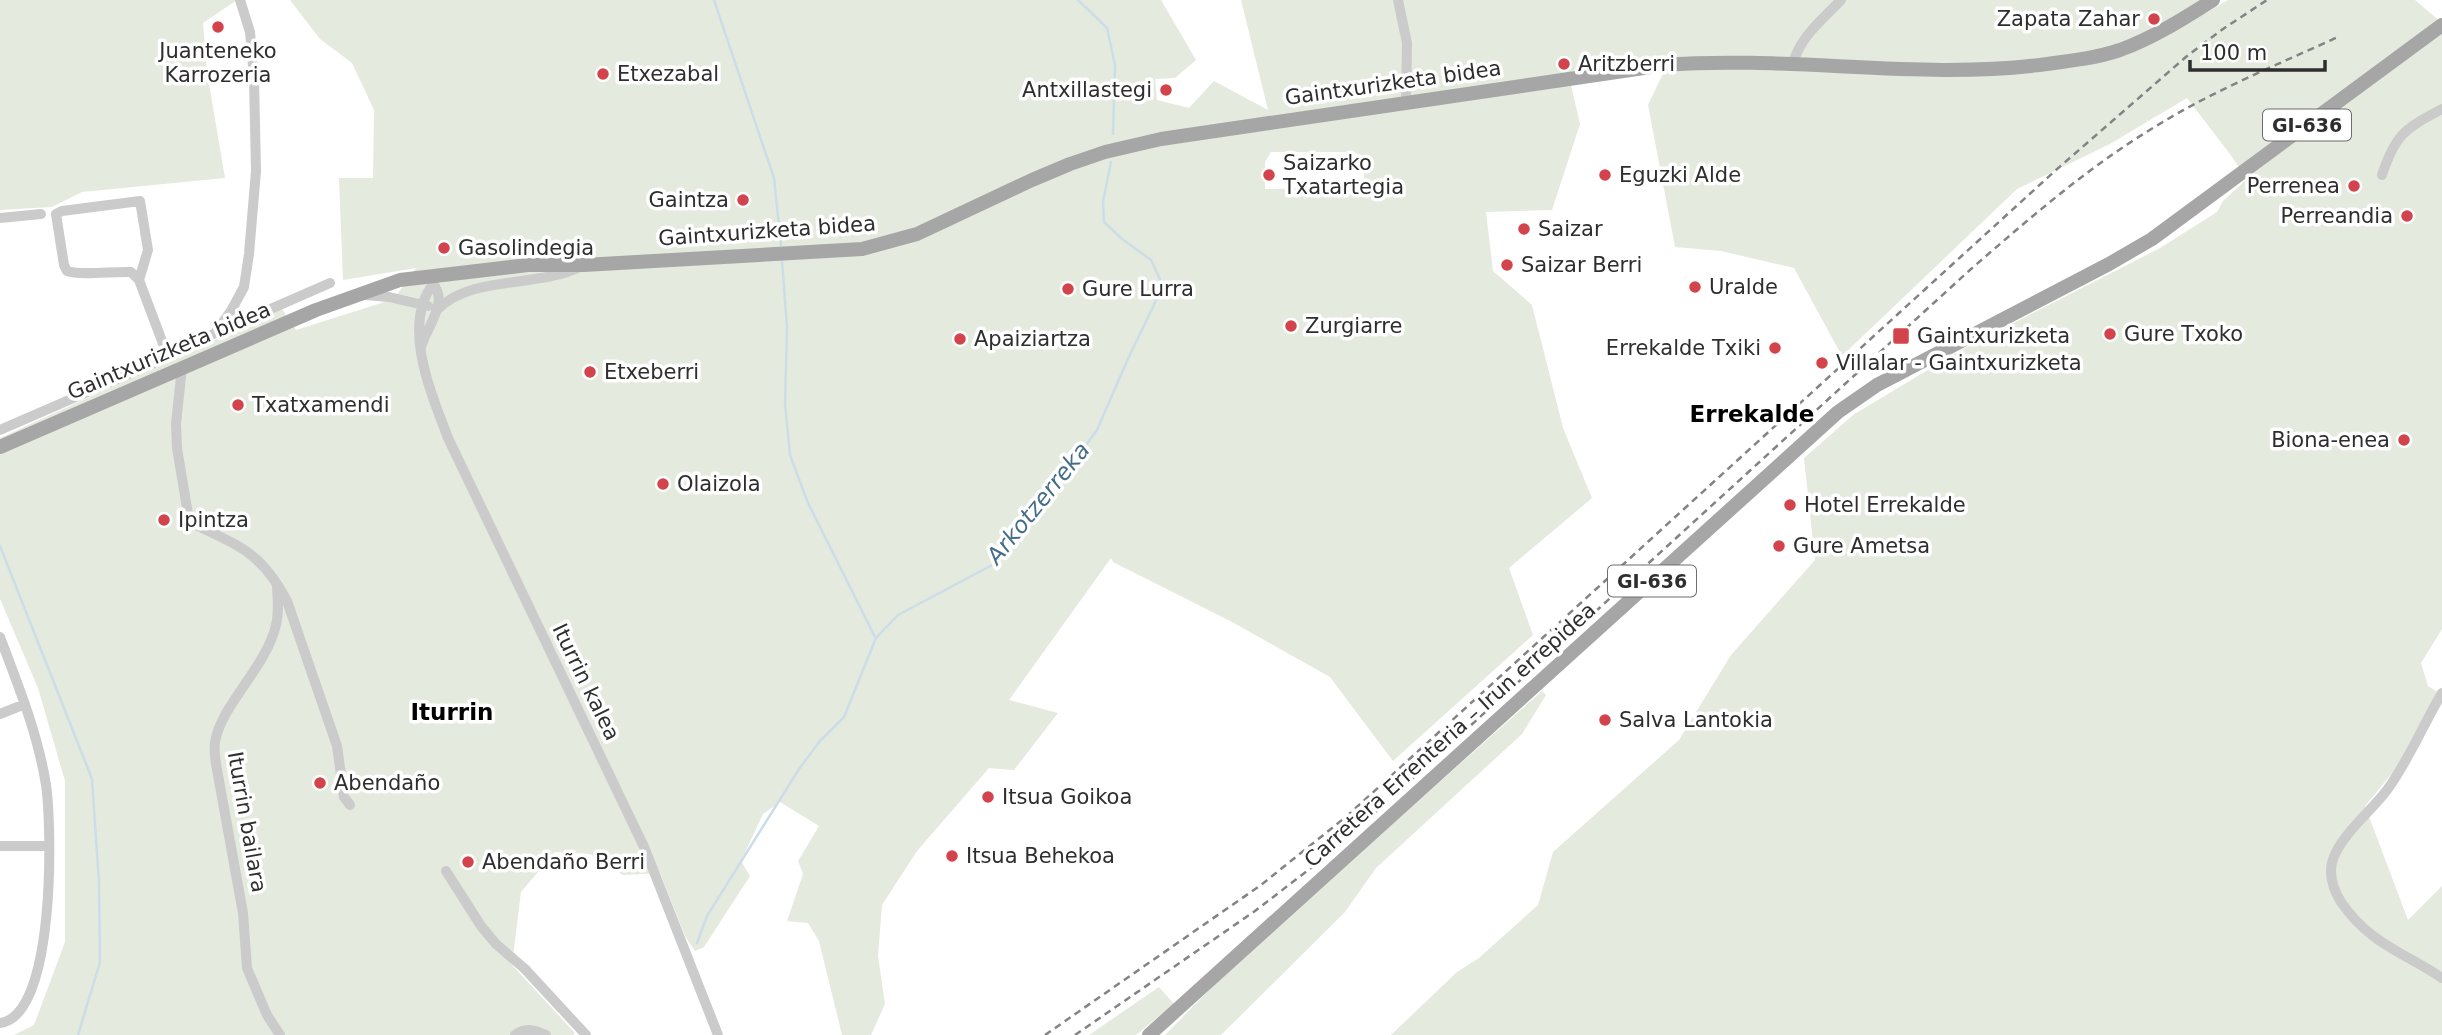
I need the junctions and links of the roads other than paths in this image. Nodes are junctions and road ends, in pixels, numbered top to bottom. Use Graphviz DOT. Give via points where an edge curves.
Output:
graph roads {
  1 [pos="240,0"];
  2 [pos="1398,0"];
  3 [pos="1841,0"];
  4 [pos="2213,0"];
  5 [pos="2442,25"];
  6 [pos="1793,63"];
  7 [pos="1406,103"];
  8 [pos="2442,109"];
  9 [pos="2382,175"];
  10 [pos="41,214"];
  11 [pos="0,218"];
  12 [pos="584,265"];
  13 [pos="481,270"];
  14 [pos="416,277"];
  15 [pos="139,280"];
  16 [pos="330,283"];
  17 [pos="433,285"];
  18 [pos="356,296"];
  19 [pos="398,299"];
  20 [pos="422,305"];
  21 [pos="438,309"];
  22 [pos="215,333"];
  23 [pos="419,334"];
  24 [pos="421,347"];
  25 [pos="168,357"];
  26 [pos="182,368"];
  27 [pos="0,430"];
  28 [pos="0,447"];
  29 [pos="276,581"];
  30 [pos="0,637"];
  31 [pos="2442,693"];
  32 [pos="24,704"];
  33 [pos="0,714"];
  34 [pos="350,805"];
  35 [pos="0,846"];
  36 [pos="48,846"];
  37 [pos="446,871"];
  38 [pos="2442,978"];
  39 [pos="0,1023"];
  40 [pos="280,1035"];
  41 [pos="514,1035"];
  42 [pos="546,1035"];
  43 [pos="586,1035"];
  44 [pos="718,1035"];
  45 [pos="1149,1035"];
  1 -- 22 [label="street" via="250,32 256,172 244,287"];
  2 -- 7 [label="street" via="1407,43"];
  3 -- 6 [label="street" via="1807,35"];
  4 -- 6 [label="main road, Gaintxurizketa bidea" via="2145,40 2081,59 1968,71"];
  5 -- 45 [label="main road, Carretera Errenteria – Irun errepidea / GI-636" via="2152,239 1877,385 1838,412"];
  6 -- 7 [label="main road, Gaintxurizketa bidea" via="1664,65"];
  7 -- 12 [label="main road, Gaintxurizketa bidea" via="1124,147 1070,164 881,246"];
  8 -- 9 [label="street" via="2401,134"];
  10 -- 11 [label="street"];
  12 -- 13 [label="main road, Gaintxurizketa bidea"];
  12 -- 17 [label="main road, Gaintxurizketa bidea"];
  12 -- 21 [label="street" via="549,278 469,290"];
  13 -- 14 [label="main road, Gaintxurizketa bidea"];
  13 -- 17 [label="main road, Gaintxurizketa bidea"];
  14 -- 17 [label="main road"];
  14 -- 18 [label="main road, Gaintxurizketa bidea"];
  15 -- 15 [label="street" via="131,272 67,271 56,214 141,201 148,250"];
  15 -- 25 [label="street"];
  16 -- 22 [label="street"];
  17 -- 18 [label="main road, Gaintxurizketa bidea"];
  17 -- 20 [label="street, Iturrin kalea"];
  17 -- 21 [label="street" via="440,295"];
  18 -- 19 [label="street"];
  18 -- 26 [label="main road, Gaintxurizketa bidea"];
  19 -- 20 [label="street"];
  19 -- 23 [label="street, Iturrin kalea" via="412,313"];
  20 -- 21 [label="street"];
  20 -- 23 [label="street, Iturrin kalea"];
  21 -- 24 [label="street"];
  22 -- 25 [label="street"];
  23 -- 24 [label="street, Iturrin kalea"];
  24 -- 44 [label="street, Iturrin kalea" via="448,438 645,849"];
  25 -- 27 [label="street"];
  26 -- 28 [label="main road, Gaintxurizketa bidea"];
  26 -- 29 [label="street" via="177,448 189,520 246,550"];
  29 -- 34 [label="street" via="337,746 344,797"];
  29 -- 40 [label="street, Iturrin bailara" via="276,627 221,723 215,743 243,913 247,968"];
  30 -- 32 [label="street"];
  31 -- 38 [label="street" via="2421,736 2389,786 2342,842 2330,869 2337,896 2363,930"];
  32 -- 33 [label="street"];
  32 -- 36 [label="street" via="46,783"];
  35 -- 36 [label="street"];
  36 -- 39 [label="street" via="42,953 20,1012"];
  37 -- 43 [label="street" via="496,944"];
  41 -- 42 [label="street" via="533,1030"];
}
